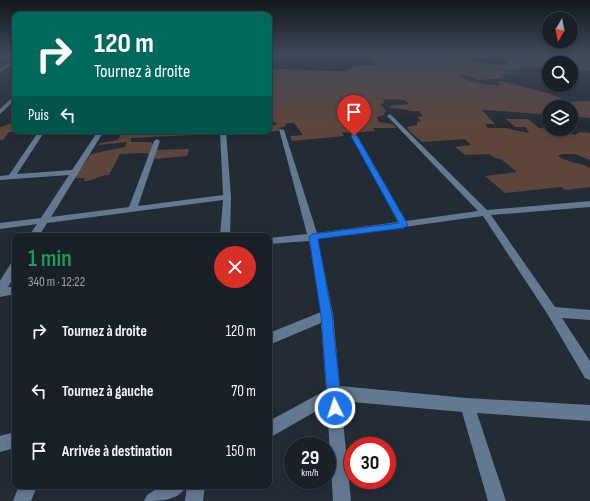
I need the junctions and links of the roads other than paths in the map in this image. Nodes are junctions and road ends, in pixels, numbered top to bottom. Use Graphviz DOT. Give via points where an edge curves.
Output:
graph roads {
  1 [pos="12,100"];
  2 [pos="0,112"];
  3 [pos="390,116"];
  4 [pos="281,130"];
  5 [pos="40,134"];
  6 [pos="99,134"];
  7 [pos="223,134"];
  8 [pos="354,136"];
  9 [pos="157,141"];
  10 [pos="74,172"];
  11 [pos="11,177"];
  12 [pos="0,178"];
  13 [pos="227,198"];
  14 [pos="590,204"];
  15 [pos="132,210"];
  16 [pos="485,213"];
  17 [pos="43,221"];
  18 [pos="404,225"];
  19 [pos="0,226"];
  20 [pos="36,233"];
  21 [pos="225,233"];
  22 [pos="313,237"];
  23 [pos="272,241"];
  24 [pos="12,269"];
  25 [pos="4,277"];
  26 [pos="0,290"];
  27 [pos="12,291"];
  28 [pos="0,293"];
  29 [pos="552,312"];
  30 [pos="327,315"];
  31 [pos="590,315"];
  32 [pos="272,338"];
  33 [pos="590,372"];
  34 [pos="334,393"];
  35 [pos="467,406"];
  36 [pos="590,413"];
  37 [pos="272,428"];
  38 [pos="12,441"];
  39 [pos="0,444"];
  40 [pos="27,489"];
  41 [pos="172,489"];
  42 [pos="196,489"];
  43 [pos="22,501"];
  44 [pos="153,501"];
  45 [pos="194,501"];
  46 [pos="342,501"];
  47 [pos="497,501"];
  1 -- 2 [label="street"];
  3 -- 16 [label="street"];
  4 -- 22 [label="street"];
  5 -- 11 [label="street"];
  6 -- 10 [label="street"];
  7 -- 13 [label="street"];
  8 -- 18 [label="street"];
  9 -- 15 [label="street"];
  10 -- 11 [label="street"];
  10 -- 17 [label="street"];
  11 -- 12 [label="street"];
  13 -- 15 [label="street"];
  13 -- 21 [label="street"];
  14 -- 16 [label="street"];
  15 -- 17 [label="street"];
  16 -- 18 [label="street"];
  16 -- 29 [label="street"];
  17 -- 19 [label="street"];
  17 -- 20 [label="street"];
  18 -- 22 [label="street"];
  22 -- 23 [label="street"];
  22 -- 30 [label="street"];
  24 -- 25 [label="street"];
  25 -- 26 [label="street"];
  27 -- 28 [label="street"];
  29 -- 31 [label="street"];
  29 -- 33 [label="street"];
  30 -- 32 [label="street"];
  30 -- 34 [label="street"];
  34 -- 35 [label="street"];
  34 -- 37 [label="street"];
  34 -- 46 [label="street"];
  35 -- 36 [label="street"];
  35 -- 47 [label="street"];
  38 -- 39 [label="street"];
  40 -- 43 [label="street"];
  41 -- 44 [label="street"];
  42 -- 45 [label="street"];
}
